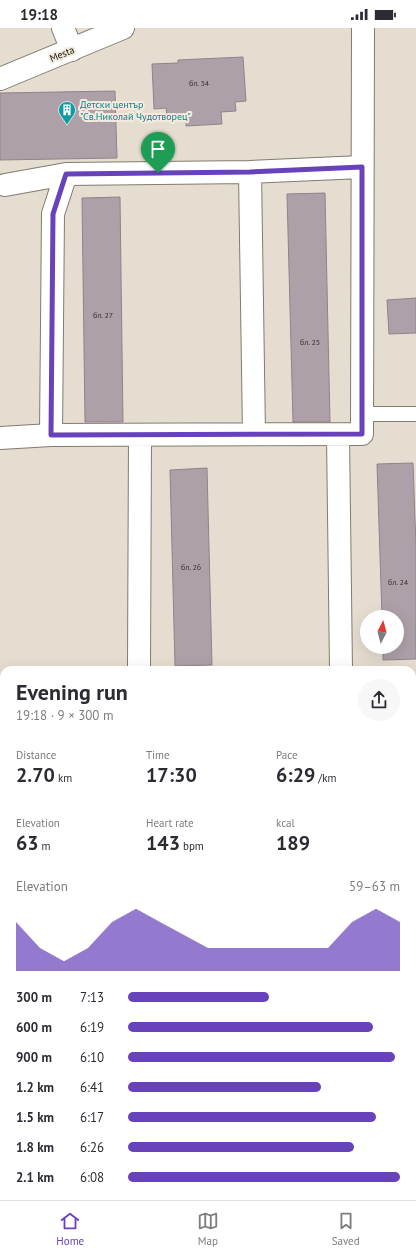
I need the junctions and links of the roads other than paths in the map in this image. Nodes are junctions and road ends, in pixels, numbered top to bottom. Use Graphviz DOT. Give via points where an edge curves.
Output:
graph roads {
  1 [pos="63,28"];
  2 [pos="123,28"];
  3 [pos="362,28"];
  4 [pos="72,50"];
  5 [pos="0,79"];
  6 [pos="362,167"];
  7 [pos="250,172"];
  8 [pos="66,174"];
  9 [pos="5,185"];
  10 [pos="362,414"];
  11 [pos="416,414"];
  12 [pos="254,434"];
  13 [pos="51,435"];
  14 [pos="338,435"];
  15 [pos="140,436"];
  16 [pos="0,438"];
  17 [pos="139,666"];
  18 [pos="341,666"];
  1 -- 4 [label="street"];
  2 -- 4 [label="street, Mesta"];
  3 -- 6 [label="street"];
  4 -- 5 [label="street, Mesta"];
  6 -- 7 [label="street"];
  6 -- 10 [label="street"];
  7 -- 8 [label="street"];
  7 -- 12 [label="street"];
  8 -- 9 [label="street"];
  8 -- 13 [label="street" via="53,214"];
  10 -- 11 [label="lane"];
  10 -- 14 [label="street" via="362,434"];
  12 -- 14 [label="street"];
  12 -- 15 [label="street"];
  13 -- 15 [label="street"];
  13 -- 16 [label="street"];
  14 -- 18 [label="street"];
  15 -- 17 [label="street"];
}
